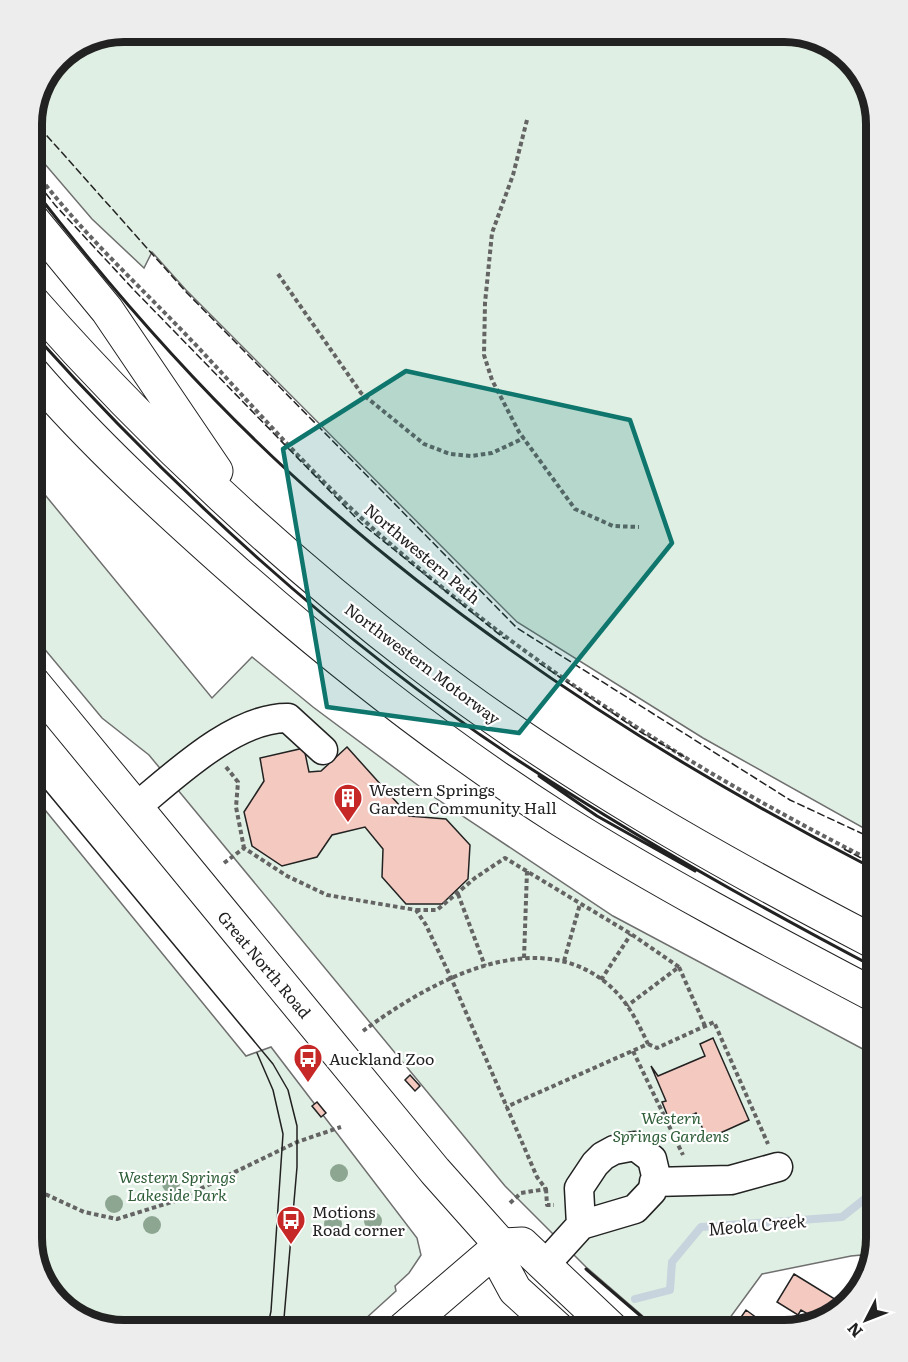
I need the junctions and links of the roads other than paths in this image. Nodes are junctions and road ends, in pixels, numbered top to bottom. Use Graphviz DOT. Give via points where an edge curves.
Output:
graph roads {
  1 [pos="42,231"];
  2 [pos="42,312"];
  3 [pos="42,383"];
  4 [pos="253,525"];
  5 [pos="42,693"];
  6 [pos="323,750"];
  7 [pos="135,808"];
  8 [pos="866,938"];
  9 [pos="866,991"];
  10 [pos="778,1167"];
  11 [pos="654,1182"];
  12 [pos="581,1225"];
  13 [pos="501,1245"];
  14 [pos="544,1266"];
  15 [pos="414,1320"];
  16 [pos="548,1320"];
  17 [pos="602,1320"];
  1 -- 4 [label="main road" via="107,310"];
  2 -- 4 [label="main road, Northwestern Motorway" via="137,415"];
  3 -- 9 [label="main road" via="122,468 205,544 318,645 434,734 635,865"];
  4 -- 8 [label="main road, Northwestern Motorway" via="420,664 570,769 675,834"];
  5 -- 7 [label="main road, Great North Road"];
  6 -- 7 [label="lane" via="288,717 276,717 219,740"];
  7 -- 13 [label="main road, Great North Road" via="435,1171"];
  10 -- 11 [label="lane" via="731,1180"];
  11 -- 12 [label="lane" via="652,1191 635,1209"];
  11 -- 12 [label="lane" via="652,1160 635,1146 603,1156 579,1188"];
  12 -- 14 [label="lane"];
  13 -- 14 [label="main road" via="522,1244"];
  13 -- 15 [label="main road"];
  13 -- 16 [label="main road" via="502,1266 515,1290"];
  14 -- 17 [label="main road"];
}
